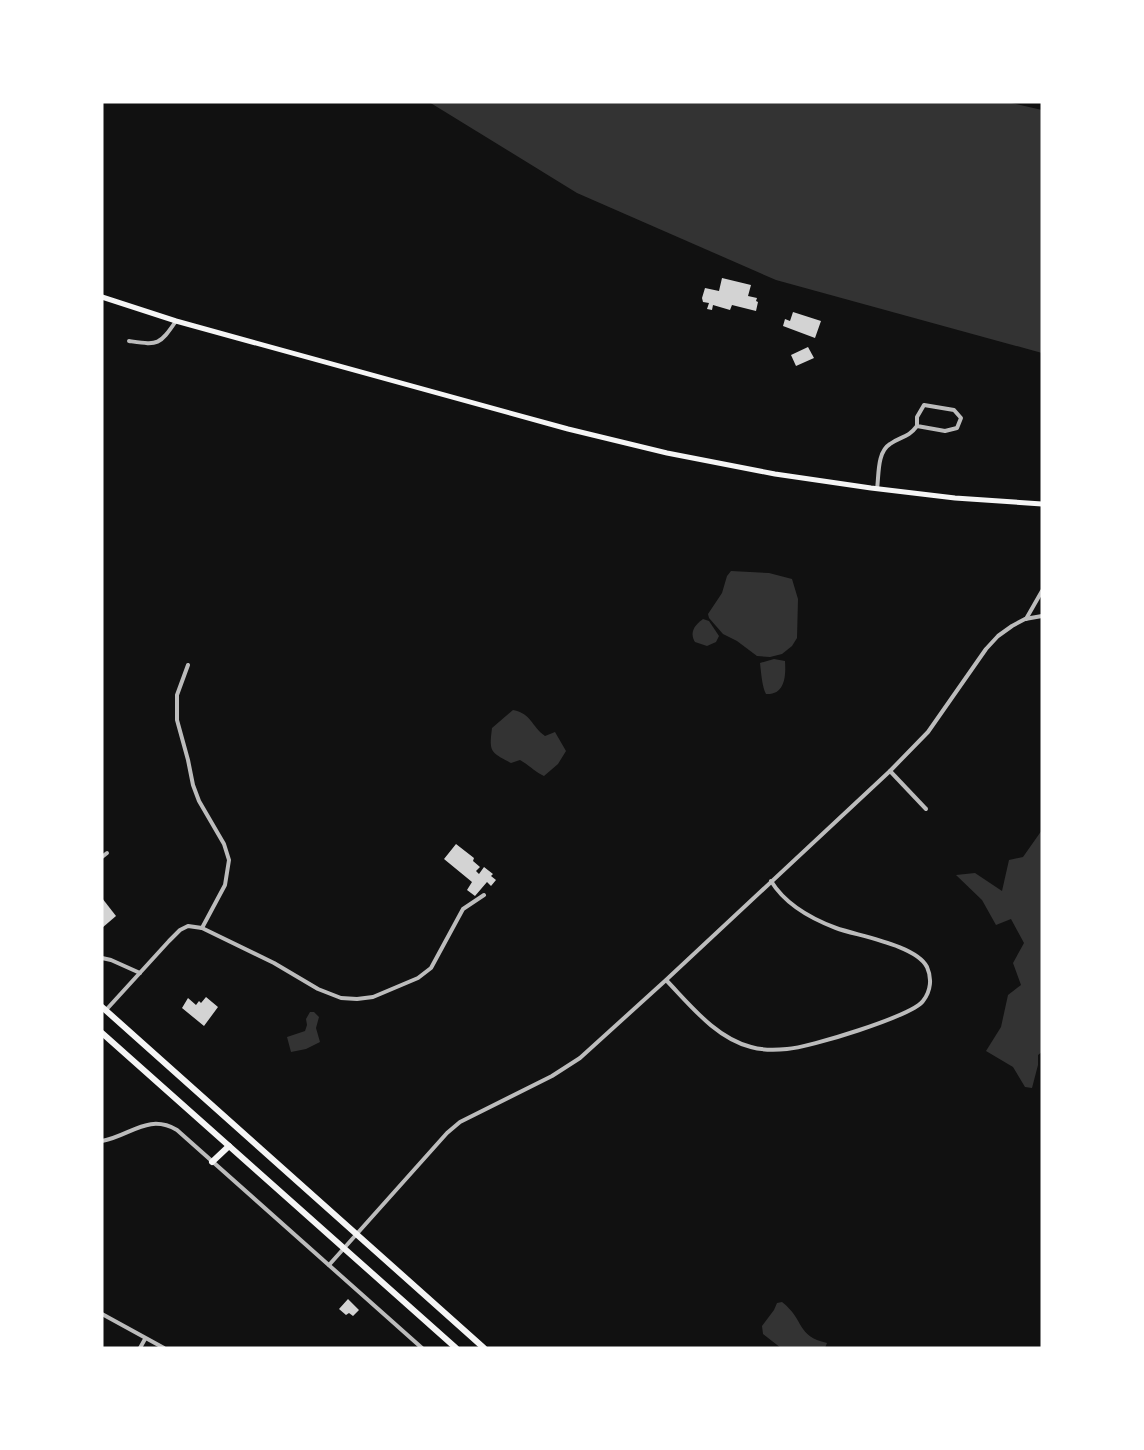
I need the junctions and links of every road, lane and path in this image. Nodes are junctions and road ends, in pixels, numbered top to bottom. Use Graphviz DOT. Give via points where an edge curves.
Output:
graph roads {
  1 [pos="102,297"];
  2 [pos="176,321"];
  3 [pos="129,342"];
  4 [pos="917,426"];
  5 [pos="877,489"];
  6 [pos="1042,504"];
  7 [pos="1042,591"];
  8 [pos="1042,616"];
  9 [pos="1025,619"];
  10 [pos="188,665"];
  11 [pos="890,771"];
  12 [pos="926,809"];
  13 [pos="107,853"];
  14 [pos="102,857"];
  15 [pos="771,881"];
  16 [pos="484,895"];
  17 [pos="202,928"];
  18 [pos="102,958"];
  19 [pos="140,974"];
  20 [pos="666,980"];
  21 [pos="104,1008"];
  22 [pos="102,1033"];
  23 [pos="102,1040"];
  24 [pos="114,1044"];
  25 [pos="102,1141"];
  26 [pos="229,1146"];
  27 [pos="212,1162"];
  28 [pos="357,1233"];
  29 [pos="344,1249"];
  30 [pos="329,1265"];
  31 [pos="102,1314"];
  32 [pos="145,1339"];
  33 [pos="141,1348"];
  34 [pos="164,1348"];
  35 [pos="422,1348"];
  36 [pos="456,1348"];
  37 [pos="484,1348"];
  1 -- 2 [label="main road"];
  2 -- 3 [label="street" via="161,341"];
  2 -- 5 [label="main road" via="634,445 744,468"];
  4 -- 4 [label="street" via="945,431 957,428 961,418 954,410 924,405 916,417"];
  4 -- 5 [label="street" via="910,435 888,444 882,455"];
  5 -- 6 [label="main road"];
  7 -- 9 [label="street"];
  8 -- 9 [label="street"];
  9 -- 11 [label="street" via="986,649 928,732"];
  10 -- 17 [label="street" via="177,695 177,720 193,785 229,860 225,885"];
  11 -- 12 [label="street"];
  11 -- 15 [label="street"];
  13 -- 14 [label="street"];
  15 -- 20 [label="street"];
  15 -- 20 [label="street" via="806,914 909,952 923,961 931,986 923,1001 909,1011 821,1043 788,1049 754,1048 716,1030"];
  16 -- 17 [label="street" via="463,909 437,961 425,974 366,998 341,998 318,989"];
  17 -- 19 [label="street" via="188,926 180,930"];
  18 -- 19 [label="street"];
  19 -- 21 [label="street"];
  20 -- 28 [label="street" via="580,1058 460,1122"];
  21 -- 28 [label="highway"];
  22 -- 24 [label="highway"];
  23 -- 24 [label="highway"];
  24 -- 26 [label="highway"];
  25 -- 27 [label="street" via="147,1124 169,1125"];
  26 -- 27 [label="highway"];
  26 -- 29 [label="highway"];
  27 -- 30 [label="street"];
  28 -- 29 [label="street"];
  28 -- 37 [label="highway"];
  29 -- 30 [label="street"];
  29 -- 36 [label="highway"];
  30 -- 35 [label="street"];
  31 -- 32 [label="street"];
  32 -- 33 [label="street"];
  32 -- 34 [label="street"];
}
